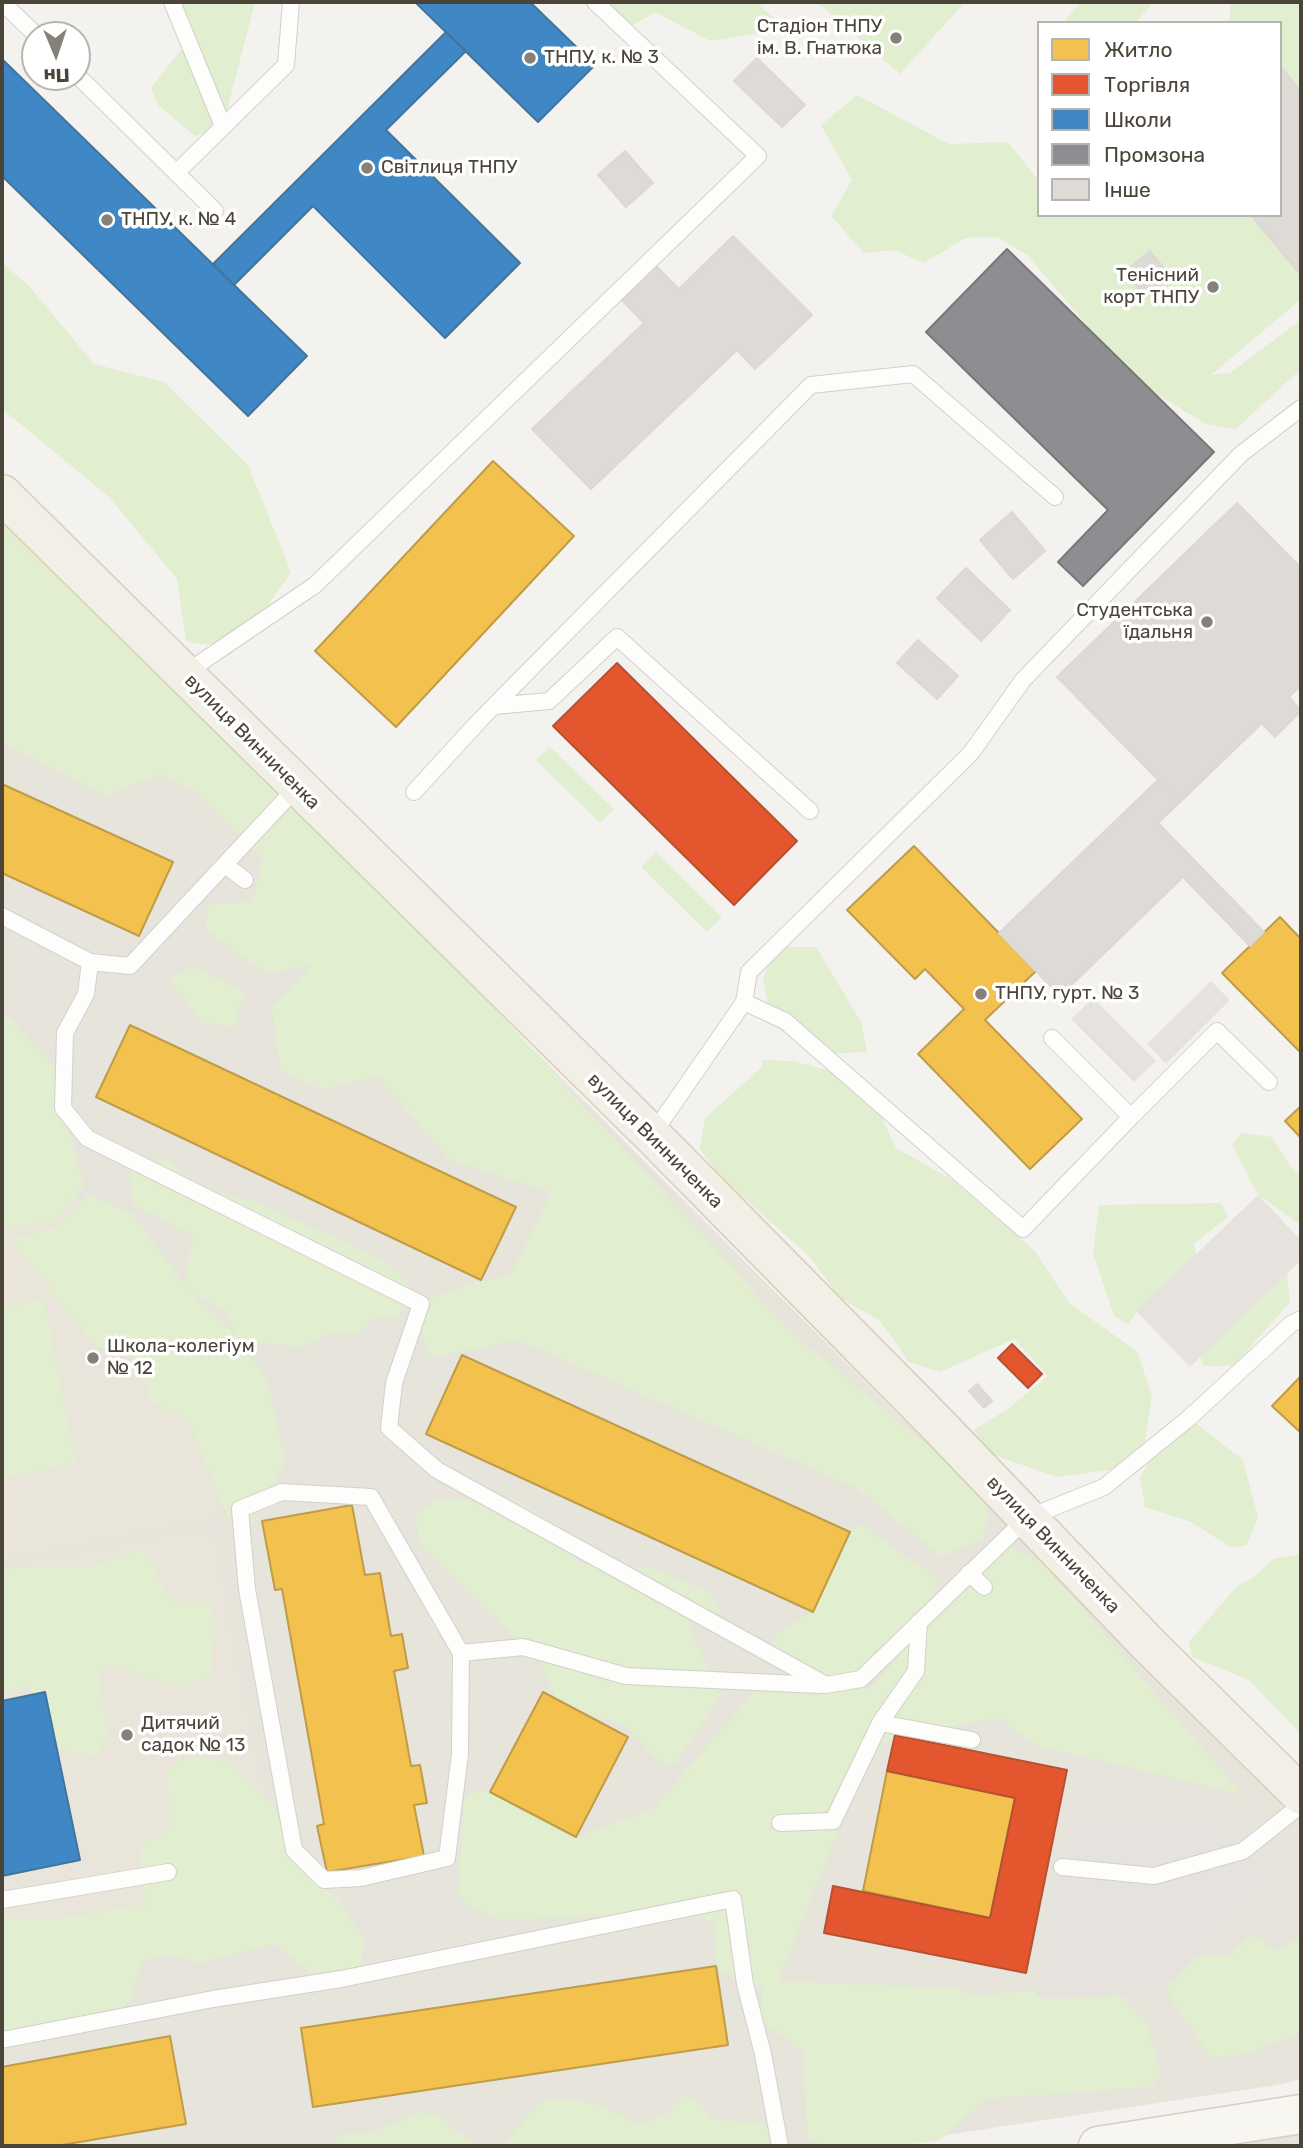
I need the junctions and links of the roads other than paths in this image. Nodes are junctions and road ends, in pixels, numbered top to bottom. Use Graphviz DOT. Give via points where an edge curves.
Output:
graph roads {
  1 [pos="2,2"];
  2 [pos="172,2"];
  3 [pos="290,2"];
  4 [pos="595,2"];
  5 [pos="22,21"];
  6 [pos="91,89"];
  7 [pos="223,126"];
  8 [pos="176,173"];
  9 [pos="215,211"];
  10 [pos="1301,408"];
  11 [pos="2,494"];
  12 [pos="1055,497"];
  13 [pos="184,674"];
  14 [pos="494,706"];
  15 [pos="298,786"];
  16 [pos="414,792"];
  17 [pos="810,811"];
  18 [pos="225,864"];
  19 [pos="244,880"];
  20 [pos="2,916"];
  21 [pos="90,962"];
  22 [pos="744,1002"];
  23 [pos="1052,1038"];
  24 [pos="1269,1082"];
  25 [pos="1131,1117"];
  26 [pos="652,1135"];
  27 [pos="1301,1319"];
  28 [pos="1027,1518"];
  29 [pos="969,1573"];
  30 [pos="984,1587"];
  31 [pos="919,1622"];
  32 [pos="461,1653"];
  33 [pos="826,1685"];
  34 [pos="880,1723"];
  35 [pos="972,1740"];
  36 [pos="1301,1795"];
  37 [pos="1301,1805"];
  38 [pos="780,1823"];
  39 [pos="1062,1867"];
  40 [pos="168,1872"];
  41 [pos="2,1900"];
  42 [pos="2,2040"];
  43 [pos="1301,2114"];
  44 [pos="780,2146"];
  45 [pos="1098,2146"];
  1 -- 5 [label="lane"];
  2 -- 7 [label="lane"];
  3 -- 7 [label="lane" via="286,65"];
  4 -- 13 [label="lane" via="758,156 315,585"];
  6 -- 8 [label="lane"];
  7 -- 8 [label="lane"];
  8 -- 9 [label="lane"];
  10 -- 22 [label="lane" via="1241,454 1023,680 971,753 749,972"];
  11 -- 13 [label="main road, вулиця Винниченка"];
  12 -- 14 [label="lane" via="914,374 811,385"];
  13 -- 15 [label="main road, вулиця Винниченка"];
  14 -- 16 [label="lane"];
  14 -- 17 [label="lane" via="550,701 617,637"];
  15 -- 18 [label="lane"];
  15 -- 26 [label="main road, вулиця Винниченка"];
  18 -- 19 [label="lane"];
  18 -- 21 [label="lane" via="130,967"];
  20 -- 21 [label="lane"];
  21 -- 33 [label="lane" via="86,994 65,1033 63,1108 87,1138 421,1304 394,1383 389,1428 437,1470"];
  22 -- 25 [label="lane" via="785,1021 1023,1229"];
  22 -- 26 [label="lane"];
  23 -- 25 [label="lane"];
  24 -- 25 [label="lane" via="1217,1031"];
  26 -- 28 [label="main road, вулиця Винниченка"];
  27 -- 28 [label="lane" via="1104,1487"];
  28 -- 29 [label="lane"];
  28 -- 36 [label="main road, вулиця Винниченка"];
  29 -- 30 [label="lane"];
  29 -- 31 [label="lane"];
  31 -- 33 [label="lane" via="861,1679"];
  31 -- 34 [label="lane" via="916,1671"];
  32 -- 32 [label="lane" via="371,1497 282,1492 240,1509 247,1589 294,1850 324,1880 360,1878 447,1858 460,1754"];
  32 -- 33 [label="lane" via="523,1647 626,1676"];
  34 -- 35 [label="lane"];
  34 -- 38 [label="lane" via="833,1821"];
  37 -- 39 [label="lane" via="1243,1851 1154,1876"];
  40 -- 41 [label="lane"];
  42 -- 44 [label="lane" via="341,1979 733,1899 745,1984 764,2054"];
  43 -- 45 [label="main road"];
}
